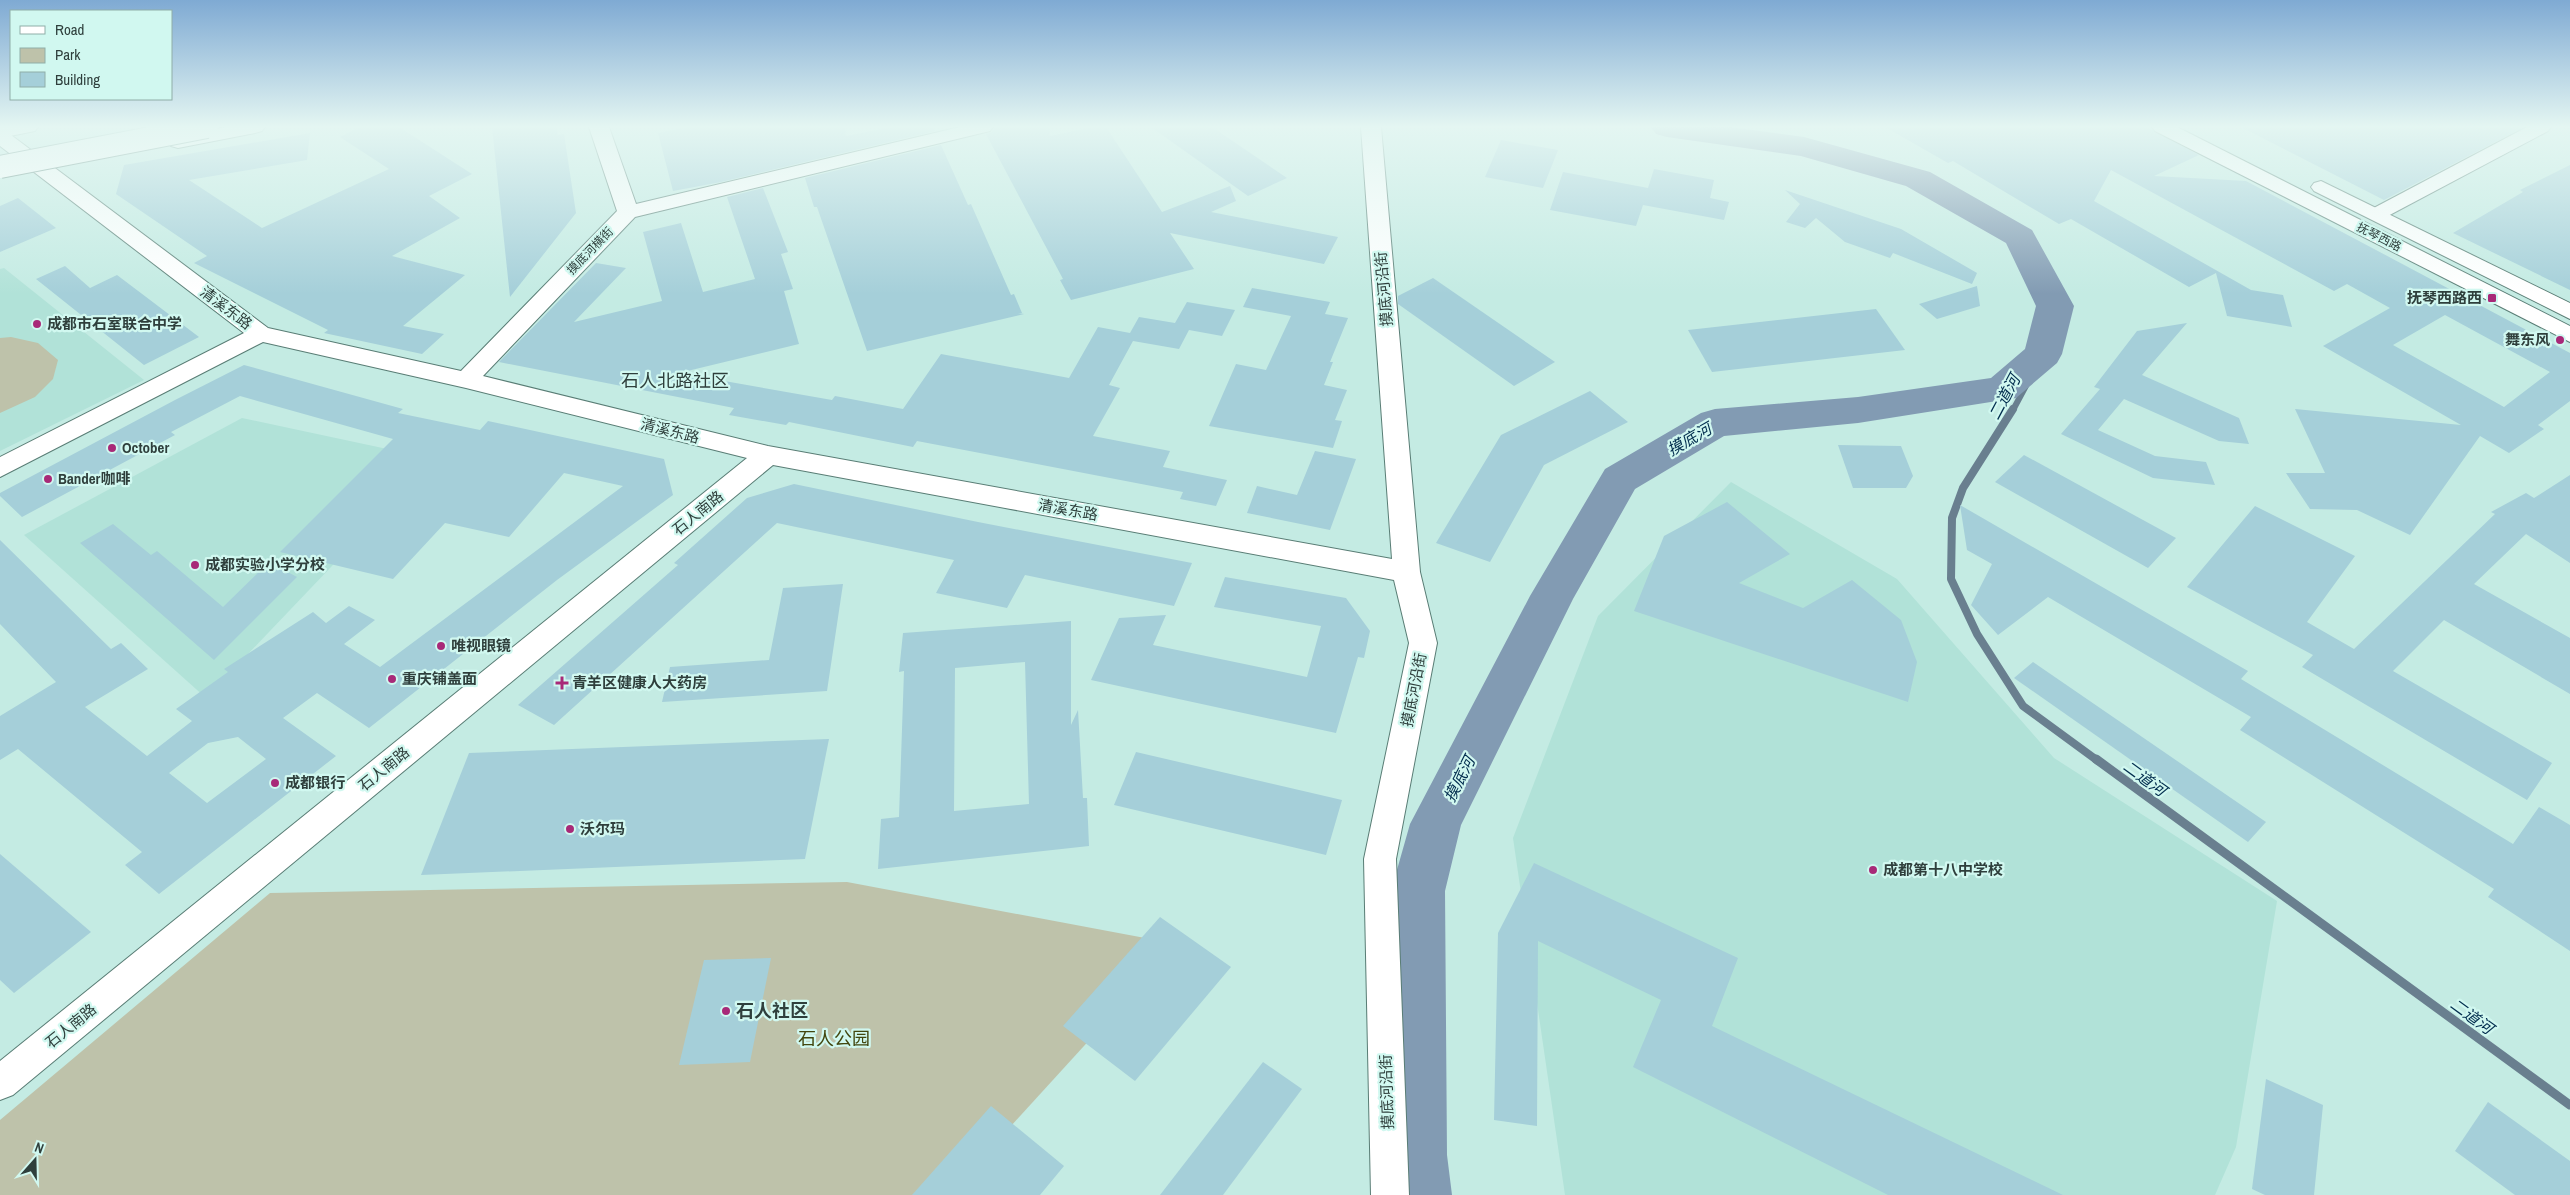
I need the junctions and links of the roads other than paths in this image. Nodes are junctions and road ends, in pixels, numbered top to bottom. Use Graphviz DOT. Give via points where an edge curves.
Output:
graph roads {
  1 [pos="62,183"];
  2 [pos="618,183"];
  3 [pos="750,183"];
  4 [pos="1375,183"];
  5 [pos="2271,183"];
  6 [pos="2313,183"];
  7 [pos="2436,183"];
  8 [pos="628,212"];
  9 [pos="2377,214"];
  10 [pos="2570,312"];
  11 [pos="260,334"];
  12 [pos="2570,335"];
  13 [pos="466,380"];
  14 [pos="768,455"];
  15 [pos="0,468"];
  16 [pos="1406,572"];
  17 [pos="0,1083"];
  18 [pos="1390,1195"];
  1 -- 11 [label="main road, 清溪东路"];
  2 -- 8 [label="main road"];
  3 -- 8 [label="main road"];
  4 -- 16 [label="main road, 摸底河沿街"];
  5 -- 12 [label="main road, 抚琴西路"];
  6 -- 9 [label="main road, 抚琴西路"];
  7 -- 9 [label="main road"];
  8 -- 13 [label="main road, 摸底河横街"];
  9 -- 10 [label="main road, 抚琴西路"];
  11 -- 13 [label="main road, 清溪东路"];
  11 -- 15 [label="main road"];
  13 -- 14 [label="main road, 清溪东路"];
  14 -- 16 [label="main road, 清溪东路"];
  14 -- 17 [label="main road, 石人南路"];
  16 -- 18 [label="main road, 摸底河沿街" via="1423,642 1380,859"];
}
